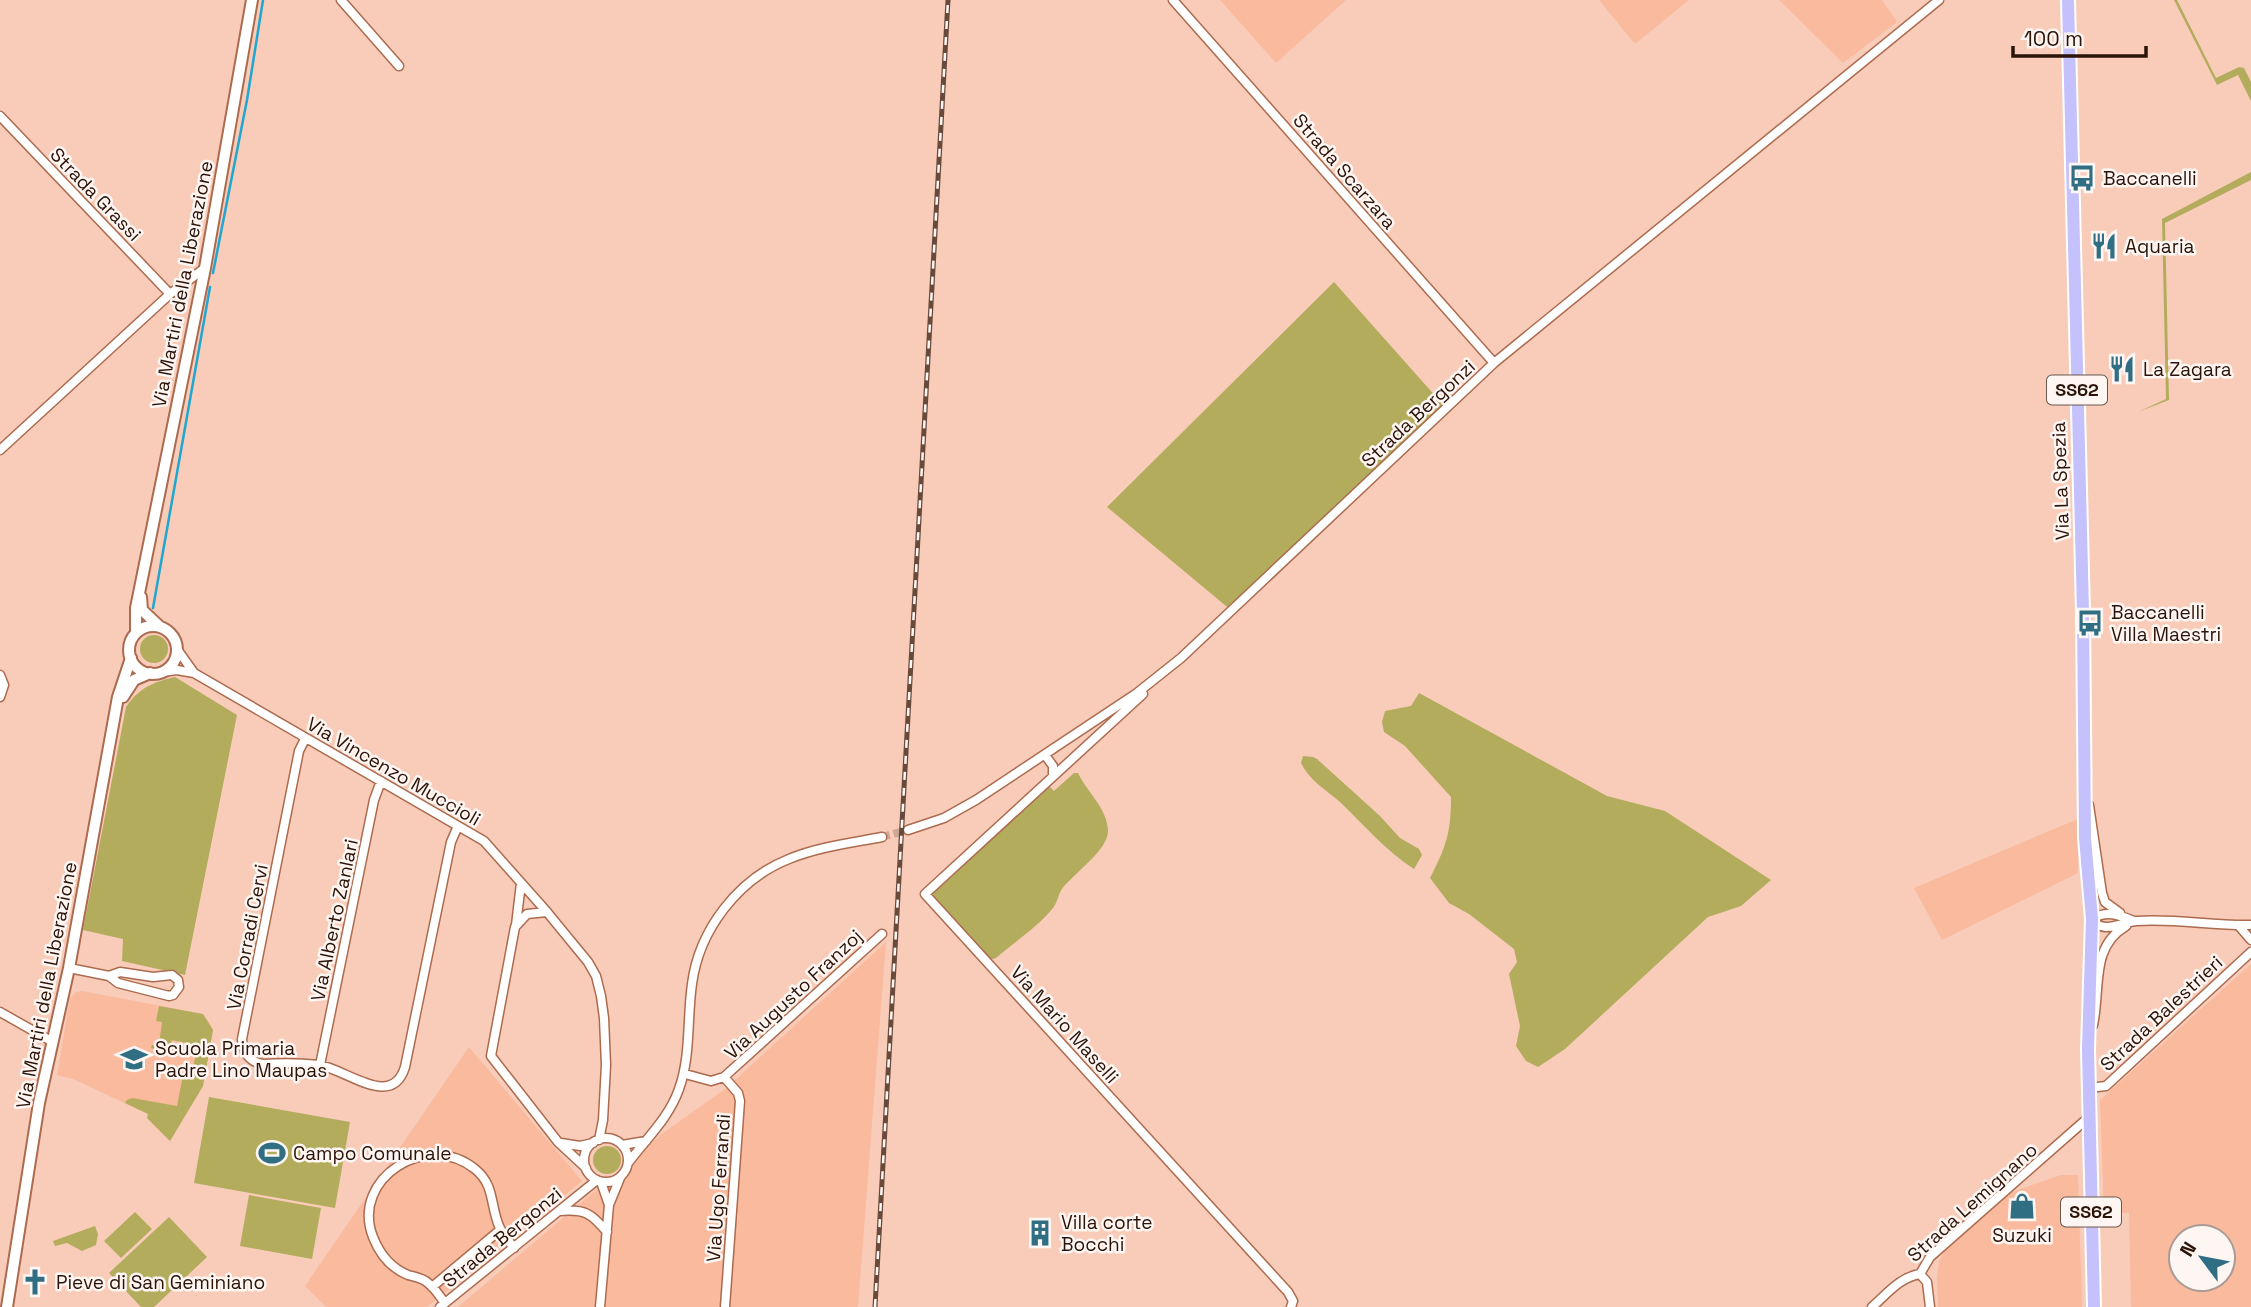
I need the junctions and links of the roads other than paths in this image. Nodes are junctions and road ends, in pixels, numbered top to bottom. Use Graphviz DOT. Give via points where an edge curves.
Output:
graph roads {
  1 [pos="252,0"];
  2 [pos="341,0"];
  3 [pos="1173,0"];
  4 [pos="1939,0"];
  5 [pos="2068,0"];
  6 [pos="399,66"];
  7 [pos="0,116"];
  8 [pos="205,268"];
  9 [pos="170,294"];
  10 [pos="1494,363"];
  11 [pos="0,450"];
  12 [pos="143,574"];
  13 [pos="160,627"];
  14 [pos="136,633"];
  15 [pos="177,649"];
  16 [pos="131,658"];
  17 [pos="1165,672"];
  18 [pos="156,673"];
  19 [pos="194,673"];
  20 [pos="0,675"];
  21 [pos="0,697"];
  22 [pos="116,712"];
  23 [pos="306,739"];
  24 [pos="1045,755"];
  25 [pos="1053,776"];
  26 [pos="2084,779"];
  27 [pos="381,781"];
  28 [pos="458,825"];
  29 [pos="908,830"];
  30 [pos="882,837"];
  31 [pos="521,883"];
  32 [pos="547,912"];
  33 [pos="2092,919"];
  34 [pos="2134,921"];
  35 [pos="2238,925"];
  36 [pos="2251,925"];
  37 [pos="515,927"];
  38 [pos="881,934"];
  39 [pos="2251,940"];
  40 [pos="2251,952"];
  41 [pos="69,968"];
  42 [pos="109,976"];
  43 [pos="0,1012"];
  44 [pos="53,1042"];
  45 [pos="2088,1049"];
  46 [pos="320,1065"];
  47 [pos="685,1073"];
  48 [pos="724,1077"];
  49 [pos="2089,1088"];
  50 [pos="2090,1117"];
  51 [pos="603,1120"];
  52 [pos="646,1141"];
  53 [pos="558,1142"];
  54 [pos="596,1142"];
  55 [pos="619,1143"];
  56 [pos="628,1163"];
  57 [pos="586,1169"];
  58 [pos="620,1178"];
  59 [pos="599,1181"];
  60 [pos="583,1192"];
  61 [pos="609,1205"];
  62 [pos="560,1211"];
  63 [pos="500,1230"];
  64 [pos="607,1232"];
  65 [pos="514,1248"];
  66 [pos="1920,1274"];
  67 [pos="432,1287"];
  68 [pos="443,1305"];
  69 [pos="4,1306"];
  70 [pos="600,1307"];
  71 [pos="726,1307"];
  72 [pos="1291,1307"];
  73 [pos="1872,1307"];
  74 [pos="1930,1307"];
  75 [pos="2094,1307"];
  1 -- 8 [label="street, Via Martiri della Liberazione"];
  2 -- 6 [label="street"];
  3 -- 10 [label="street, Strada Scarzara"];
  4 -- 10 [label="street, Strada Bergonzi"];
  5 -- 26 [label="main road, Via La Spezia / SS62"];
  7 -- 9 [label="street, Strada Grassi"];
  8 -- 9 [label="street"];
  8 -- 12 [label="street, Via Martiri della Liberazione"];
  9 -- 11 [label="street"];
  10 -- 17 [label="street, Strada Bergonzi"];
  12 -- 13 [label="street, Via Martiri della Liberazione" via="142,610"];
  12 -- 14 [label="street, Via Martiri della Liberazione"];
  13 -- 14 [label="street" via="147,626"];
  13 -- 15 [label="street, Via Martiri della Liberazione" via="172,635"];
  14 -- 16 [label="street, Via Martiri della Liberazione" via="130,645"];
  15 -- 18 [label="street, Via Martiri della Liberazione" via="173,663"];
  15 -- 19 [label="street"];
  16 -- 18 [label="street" via="139,668"];
  16 -- 22 [label="street, Via Martiri della Liberazione"];
  17 -- 24 [label="street, Strada Bergonzi"];
  17 -- 25 [label="street, Via Mario Maselli"];
  18 -- 19 [label="street"];
  18 -- 22 [label="street, Via Martiri della Liberazione" via="129,685"];
  19 -- 23 [label="street, Via Vincenzo Muccioli"];
  20 -- 21 [label="street" via="5,685"];
  22 -- 41 [label="street, Via Martiri della Liberazione"];
  23 -- 27 [label="street, Via Vincenzo Muccioli"];
  23 -- 46 [label="street, Via Corradi Cervi" via="299,751 242,1044 259,1064"];
  24 -- 25 [label="street" via="1053,766"];
  24 -- 29 [label="street, Strada Bergonzi" via="960,810"];
  25 -- 72 [label="street, Via Mario Maselli" via="925,894 1288,1292"];
  26 -- 33 [label="main road, Via La Spezia / SS62"];
  26 -- 34 [label="street" via="2105,902"];
  27 -- 28 [label="street, Via Vincenzo Muccioli"];
  27 -- 46 [label="street, Via Alberto Zanlari"];
  28 -- 31 [label="street, Via Vincenzo Muccioli" via="484,841"];
  28 -- 46 [label="street, Via Corradi Cervi" via="403,1075 392,1086 381,1088"];
  30 -- 47 [label="street" via="786,860 759,875 722,911 703,942 692,981"];
  31 -- 32 [label="street, Via Vincenzo Muccioli"];
  31 -- 37 [label="street"];
  32 -- 37 [label="street" via="527,914"];
  32 -- 51 [label="street, Via Vincenzo Muccioli" via="596,976 604,1018"];
  33 -- 34 [label="street" via="2111,914"];
  33 -- 34 [label="street" via="2104,928"];
  33 -- 45 [label="main road, SS62"];
  34 -- 35 [label="street"];
  34 -- 45 [label="street" via="2108,941 2101,953"];
  35 -- 36 [label="street"];
  35 -- 39 [label="street"];
  37 -- 53 [label="street" via="491,1056"];
  38 -- 48 [label="street, Via Augusto Franzoj"];
  40 -- 49 [label="street, Strada Balestrieri" via="2106,1086"];
  41 -- 42 [label="street"];
  41 -- 44 [label="street, Via Martiri della Liberazione"];
  42 -- 42 [label="street" via="118,983 169,996 179,987 172,975 153,978 120,972"];
  43 -- 44 [label="street"];
  44 -- 69 [label="street, Via Martiri della Liberazione"];
  45 -- 49 [label="main road, SS62"];
  47 -- 48 [label="street, Via Augusto Franzoj" via="707,1080"];
  47 -- 52 [label="street" via="668,1114"];
  48 -- 71 [label="street, Via Ugo Ferrandi" via="740,1101"];
  49 -- 50 [label="main road, SS62"];
  50 -- 66 [label="street, Strada Lemignano" via="1930,1257"];
  50 -- 75 [label="main road, SS62"];
  51 -- 54 [label="street, Via Vincenzo Muccioli"];
  51 -- 55 [label="street"];
  52 -- 55 [label="street"];
  52 -- 56 [label="street"];
  53 -- 54 [label="street"];
  53 -- 57 [label="street"];
  54 -- 55 [label="street"];
  54 -- 57 [label="street" via="585,1156"];
  55 -- 56 [label="street"];
  56 -- 58 [label="street"];
  57 -- 59 [label="street"];
  57 -- 60 [label="street, Strada Bergonzi"];
  58 -- 59 [label="street"];
  58 -- 61 [label="street"];
  59 -- 60 [label="street, Strada Bergonzi"];
  59 -- 61 [label="street"];
  60 -- 62 [label="street, Strada Bergonzi"];
  61 -- 64 [label="street"];
  62 -- 64 [label="street" via="588,1213"];
  62 -- 65 [label="street, Strada Bergonzi"];
  63 -- 65 [label="street"];
  63 -- 67 [label="street"];
  63 -- 67 [label="street" via="491,1189 465,1162 425,1154 391,1172 373,1197 372,1234 390,1264"];
  64 -- 70 [label="street"];
  65 -- 68 [label="street, Strada Bergonzi"];
  66 -- 73 [label="street, Strada Lemignano" via="1909,1275"];
  66 -- 74 [label="street" via="1927,1282"];
  67 -- 68 [label="street"];
}
